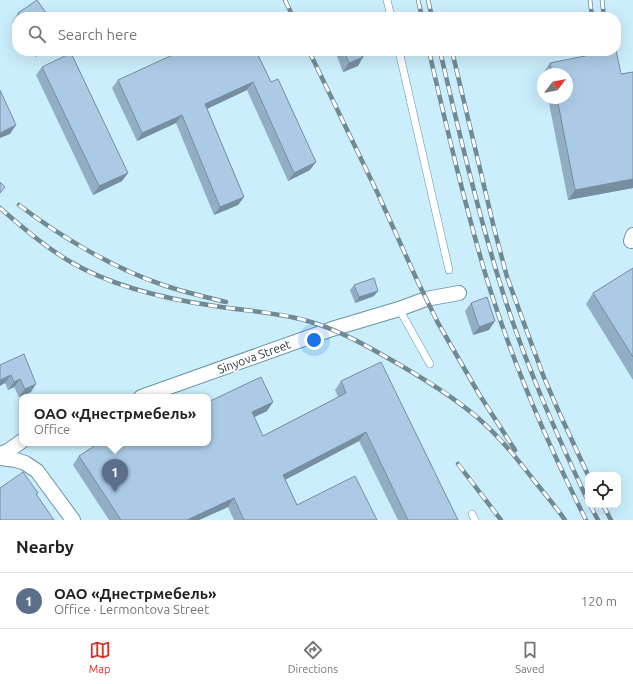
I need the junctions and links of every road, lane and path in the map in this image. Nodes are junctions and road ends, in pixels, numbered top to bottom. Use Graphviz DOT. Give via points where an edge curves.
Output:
graph roads {
  1 [pos="387,0"];
  2 [pos="390,12"];
  3 [pos="400,56"];
  4 [pos="449,270"];
  5 [pos="459,293"];
  6 [pos="399,309"];
  7 [pos="430,364"];
  8 [pos="149,394"];
  9 [pos="19,443"];
  10 [pos="0,454"];
  11 [pos="0,458"];
  12 [pos="73,520"];
  1 -- 2 [label="lane"];
  3 -- 4 [label="lane"];
  5 -- 6 [label="street, Sinyova Street" via="426,299"];
  6 -- 7 [label="lane"];
  6 -- 8 [label="street, Sinyova Street" via="332,329"];
  9 -- 10 [label="street"];
  11 -- 12 [label="street" via="25,463 37,471"];
}
